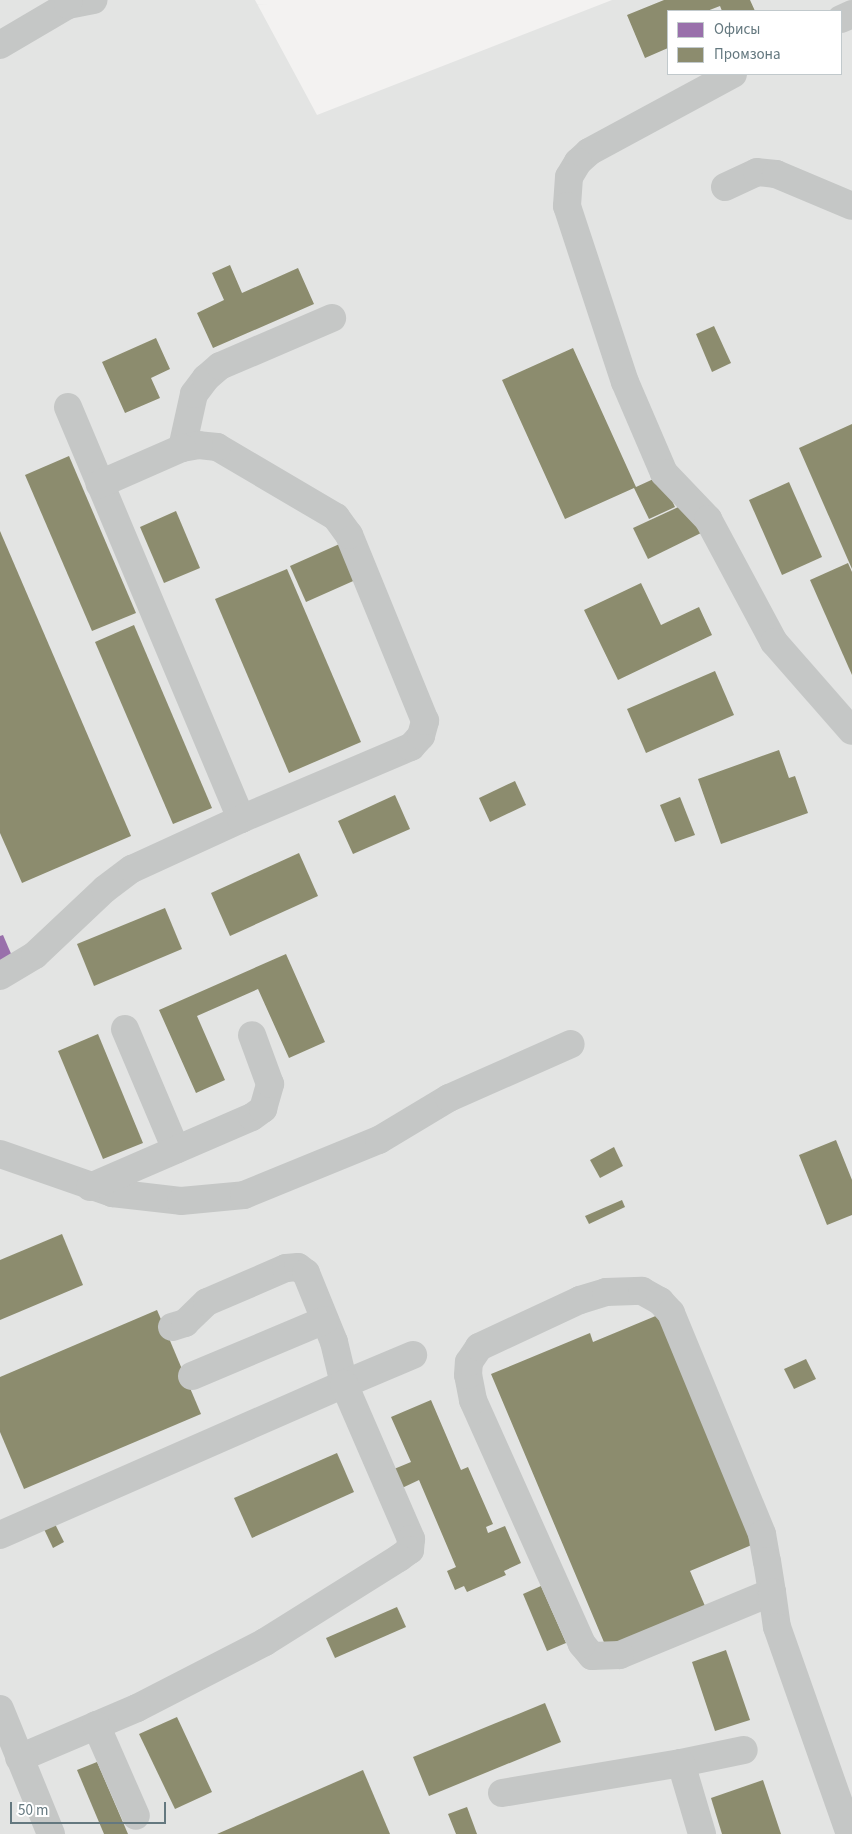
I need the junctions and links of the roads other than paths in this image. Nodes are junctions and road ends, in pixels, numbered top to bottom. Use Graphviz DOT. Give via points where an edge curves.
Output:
graph roads {
  1 [pos="94,0"];
  2 [pos="68,2"];
  3 [pos="0,46"];
  4 [pos="731,75"];
  5 [pos="725,188"];
  6 [pos="852,206"];
  7 [pos="332,318"];
  8 [pos="68,408"];
  9 [pos="182,448"];
  10 [pos="100,484"];
  11 [pos="852,731"];
  12 [pos="241,818"];
  13 [pos="0,976"];
  14 [pos="125,1029"];
  15 [pos="252,1035"];
  16 [pos="571,1044"];
  17 [pos="176,1150"];
  18 [pos="0,1154"];
  19 [pos="90,1186"];
  20 [pos="325,1320"];
  21 [pos="172,1327"];
  22 [pos="413,1355"];
  23 [pos="192,1376"];
  24 [pos="344,1384"];
  25 [pos="0,1535"];
  26 [pos="772,1592"];
  27 [pos="0,1709"];
  28 [pos="96,1725"];
  29 [pos="744,1750"];
  30 [pos="20,1758"];
  31 [pos="681,1763"];
  32 [pos="502,1792"];
  33 [pos="136,1816"];
  34 [pos="50,1834"];
  35 [pos="702,1834"];
  36 [pos="850,1834"];
  1 -- 2 [label="street"];
  2 -- 3 [label="street"];
  4 -- 11 [label="street" via="589,152 578,162 570,177 567,206 625,382 664,473 708,519 774,642"];
  5 -- 6 [label="street" via="757,172 776,174"];
  7 -- 9 [label="street" via="220,366 206,378 194,394"];
  8 -- 10 [label="street"];
  9 -- 10 [label="street"];
  9 -- 12 [label="street" via="199,445 217,447 336,517 349,535 425,721 421,736 411,747"];
  10 -- 12 [label="street"];
  12 -- 13 [label="street" via="132,870 104,890 35,955"];
  14 -- 17 [label="street"];
  15 -- 17 [label="street" via="270,1084 263,1109 252,1117"];
  16 -- 19 [label="street" via="449,1098 379,1140 260,1192 213,1200 181,1201 120,1194"];
  17 -- 19 [label="street"];
  18 -- 19 [label="street"];
  20 -- 21 [label="street" via="306,1273 298,1267 286,1268 207,1302 185,1323"];
  20 -- 23 [label="street"];
  20 -- 24 [label="street"];
  22 -- 24 [label="street"];
  24 -- 25 [label="street"];
  24 -- 28 [label="street" via="411,1539 410,1550 265,1642 160,1697"];
  26 -- 26 [label="street" via="762,1534 671,1313 660,1300 642,1291 606,1292 572,1304 479,1347 469,1362 473,1400 582,1644 592,1656 620,1655"];
  26 -- 36 [label="street" via="777,1627"];
  27 -- 30 [label="street"];
  28 -- 30 [label="street"];
  28 -- 33 [label="street"];
  29 -- 31 [label="street"];
  30 -- 34 [label="street"];
  31 -- 32 [label="street"];
  31 -- 35 [label="street"];
}
